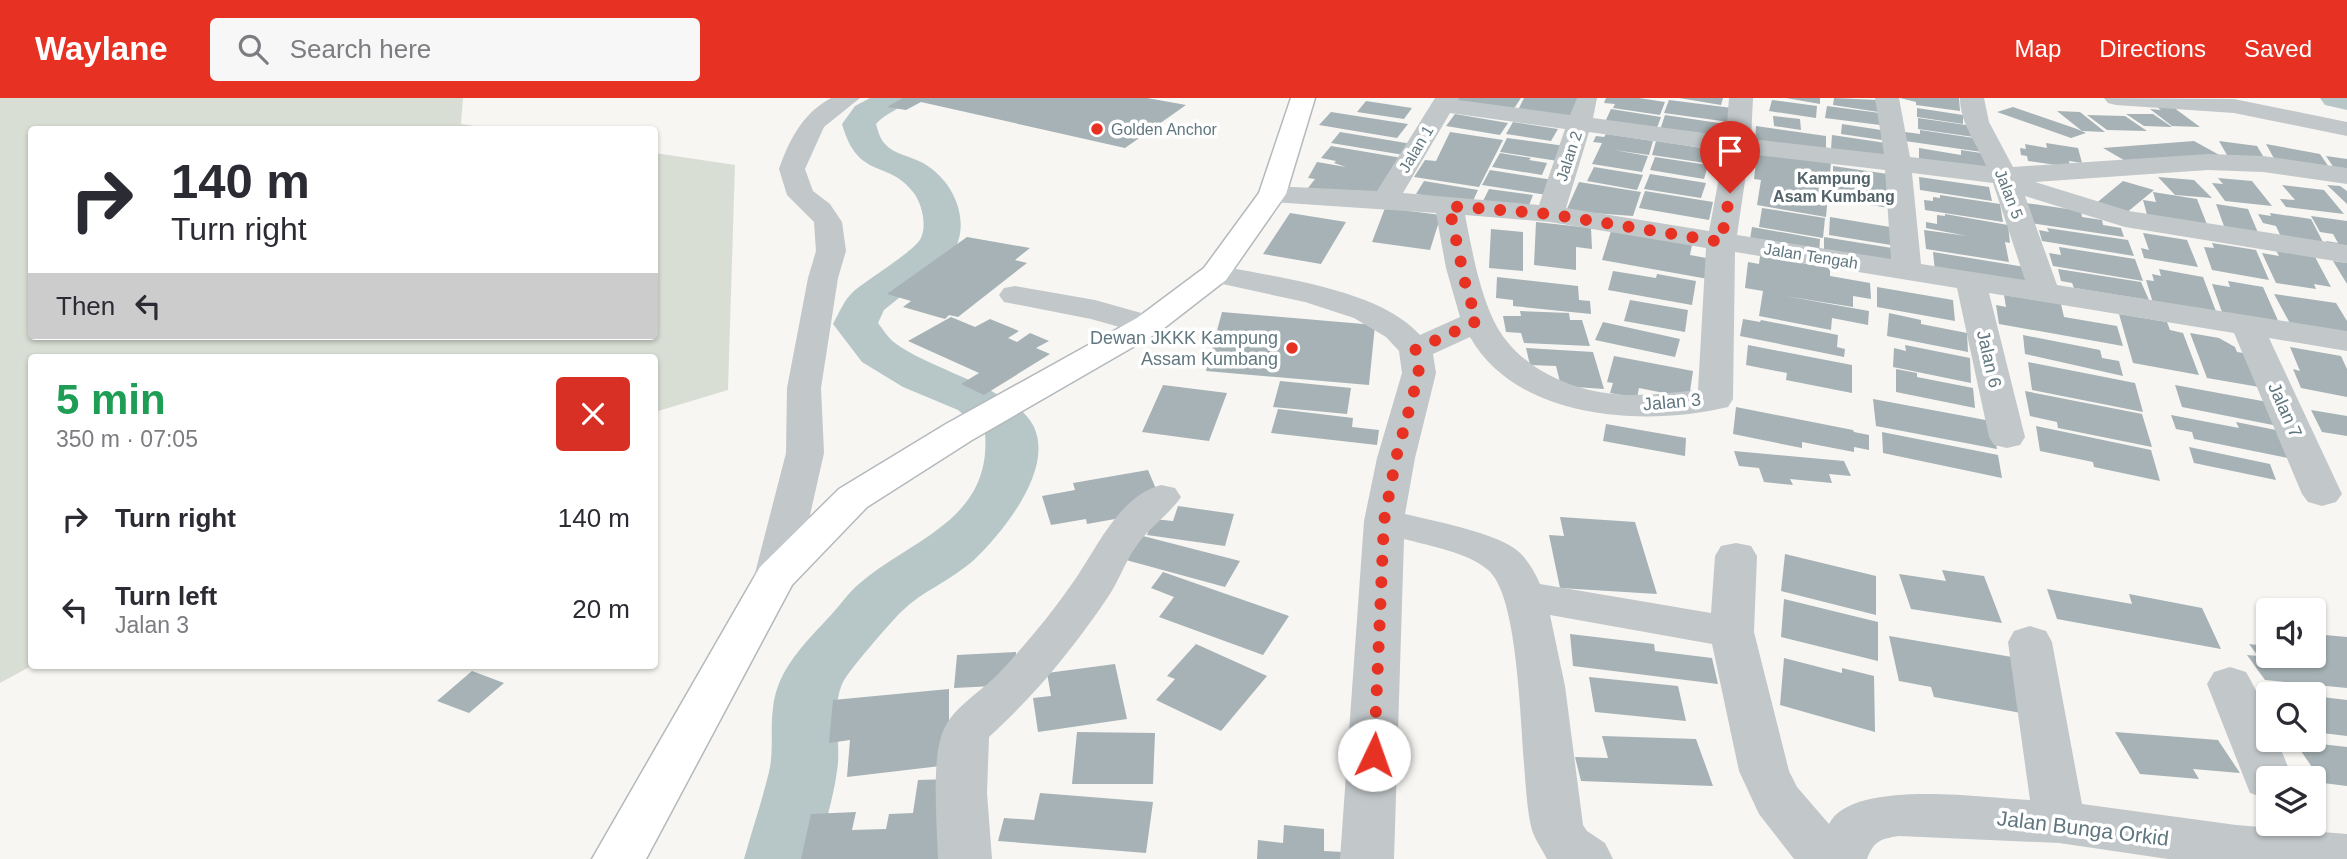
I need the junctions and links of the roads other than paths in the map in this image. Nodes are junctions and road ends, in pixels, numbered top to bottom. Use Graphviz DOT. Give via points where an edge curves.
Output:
graph roads {
  1 [pos="848,98"];
  2 [pos="1303,98"];
  3 [pos="1587,98"];
  4 [pos="1741,98"];
  5 [pos="1887,98"];
  6 [pos="1972,98"];
  7 [pos="2116,98"];
  8 [pos="2272,98"];
  9 [pos="1445,101"];
  10 [pos="2347,115"];
  11 [pos="1580,123"];
  12 [pos="2347,129"];
  13 [pos="1738,145"];
  14 [pos="1898,163"];
  15 [pos="2347,176"];
  16 [pos="2002,178"];
  17 [pos="1272,194"];
  18 [pos="1385,200"];
  19 [pos="1449,206"];
  20 [pos="1550,214"];
  21 [pos="1721,242"];
  22 [pos="2347,254"];
  23 [pos="1907,272"];
  24 [pos="1215,274"];
  25 [pos="1971,281"];
  26 [pos="2043,292"];
  27 [pos="1015,295"];
  28 [pos="1477,321"];
  29 [pos="1148,325"];
  30 [pos="2247,326"];
  31 [pos="2347,341"];
  32 [pos="1415,350"];
  33 [pos="2007,437"];
  34 [pos="2322,494"];
  35 [pos="1161,498"];
  36 [pos="1384,521"];
  37 [pos="1737,556"];
  38 [pos="775,577"];
  39 [pos="1524,596"];
  40 [pos="1732,632"];
  41 [pos="2030,642"];
  42 [pos="2230,684"];
  43 [pos="2263,766"];
  44 [pos="2059,822"];
  45 [pos="2311,844"];
  46 [pos="2240,853"];
  47 [pos="620,859"];
  48 [pos="965,859"];
  49 [pos="1367,859"];
  50 [pos="1586,859"];
  51 [pos="1826,859"];
  52 [pos="1840,859"];
  1 -- 38 [label="street" via="813,124 792,169 801,195 828,222 831,251 804,388 804,453"];
  2 -- 17 [label="main road"];
  3 -- 11 [label="street, Jalan 2"];
  4 -- 13 [label="street, Jalan 3"];
  5 -- 14 [label="street"];
  6 -- 16 [label="street, Jalan 5" via="1978,125"];
  7 -- 12 [label="street" via="2234,106"];
  8 -- 10 [label="street"];
  9 -- 11 [label="street"];
  9 -- 18 [label="street, Jalan 1"];
  11 -- 13 [label="street"];
  11 -- 20 [label="street, Jalan 2"];
  13 -- 14 [label="street"];
  13 -- 21 [label="street, Jalan 3"];
  14 -- 16 [label="street"];
  14 -- 23 [label="street"];
  15 -- 16 [label="street" via="2263,164 2208,162"];
  16 -- 22 [label="street" via="2125,219"];
  16 -- 26 [label="street, Jalan 5" via="2037,263"];
  17 -- 18 [label="street, Jalan Tengah"];
  17 -- 24 [label="main road"];
  18 -- 19 [label="street, Jalan Tengah"];
  19 -- 20 [label="street, Jalan Tengah"];
  19 -- 28 [label="street, Jalan 3"];
  20 -- 21 [label="street, Jalan Tengah"];
  21 -- 23 [label="street, Jalan Tengah"];
  21 -- 28 [label="street, Jalan 3" via="1715,399 1632,406 1576,398 1514,371"];
  23 -- 25 [label="street, Jalan Tengah"];
  24 -- 29 [label="main road"];
  24 -- 32 [label="street" via="1312,294 1365,311 1398,330"];
  25 -- 26 [label="street, Jalan Tengah"];
  25 -- 33 [label="street, Jalan 6"];
  26 -- 30 [label="street, Jalan Tengah"];
  27 -- 29 [label="street"];
  28 -- 32 [label="street"];
  29 -- 38 [label="main road" via="853,498"];
  30 -- 31 [label="street, Jalan Tengah"];
  30 -- 34 [label="street, Jalan 7"];
  32 -- 36 [label="street" via="1419,373"];
  35 -- 48 [label="street" via="1118,541 1086,595 1015,686 969,727 964,739 962,793"];
  36 -- 39 [label="street" via="1503,560 1514,571"];
  36 -- 49 [label="street"];
  37 -- 40 [label="street"];
  38 -- 47 [label="main road"];
  39 -- 40 [label="street"];
  39 -- 50 [label="street" via="1534,633 1557,827 1568,847"];
  40 -- 51 [label="street" via="1764,771 1777,800"];
  41 -- 44 [label="street"];
  42 -- 43 [label="street"];
  44 -- 46 [label="street, Jalan Bunga Orkid"];
  44 -- 52 [label="street, Jalan Bunga Orkid" via="1978,816 1872,819 1852,830"];
  45 -- 46 [label="street, Jalan Bunga Orkid"];
}
